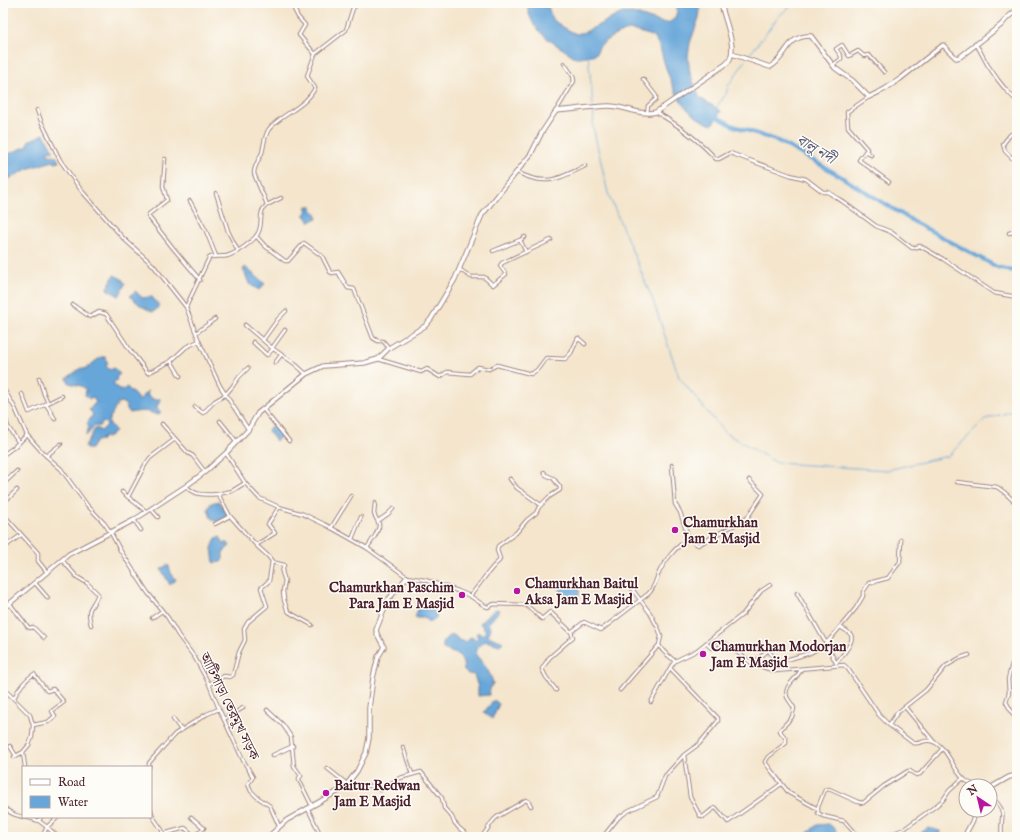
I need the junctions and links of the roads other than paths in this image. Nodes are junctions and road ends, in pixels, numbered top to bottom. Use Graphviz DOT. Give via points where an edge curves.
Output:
graph roads {
  1 [pos="291,3"];
  2 [pos="360,3"];
  3 [pos="724,3"];
  4 [pos="1017,10"];
  5 [pos="975,44"];
  6 [pos="315,54"];
  7 [pos="732,54"];
  8 [pos="564,63"];
  9 [pos="834,66"];
  10 [pos="884,72"];
  11 [pos="643,79"];
  12 [pos="869,97"];
  13 [pos="1017,101"];
  14 [pos="37,110"];
  15 [pos="556,111"];
  16 [pos="656,112"];
  17 [pos="648,113"];
  18 [pos="1017,130"];
  19 [pos="866,151"];
  20 [pos="871,155"];
  21 [pos="165,159"];
  22 [pos="1017,162"];
  23 [pos="585,166"];
  24 [pos="517,172"];
  25 [pos="889,182"];
  26 [pos="1017,189"];
  27 [pos="216,193"];
  28 [pos="1017,197"];
  29 [pos="281,198"];
  30 [pos="190,201"];
  31 [pos="268,205"];
  32 [pos="1017,231"];
  33 [pos="1009,233"];
  34 [pos="256,236"];
  35 [pos="525,237"];
  36 [pos="520,240"];
  37 [pos="551,240"];
  38 [pos="238,251"];
  39 [pos="493,251"];
  40 [pos="526,252"];
  41 [pos="216,256"];
  42 [pos="459,269"];
  43 [pos="200,280"];
  44 [pos="1017,297"];
  45 [pos="73,305"];
  46 [pos="186,307"];
  47 [pos="286,311"];
  48 [pos="216,320"];
  49 [pos="245,325"];
  50 [pos="285,330"];
  51 [pos="196,333"];
  52 [pos="263,340"];
  53 [pos="199,341"];
  54 [pos="254,342"];
  55 [pos="585,344"];
  56 [pos="272,348"];
  57 [pos="389,348"];
  58 [pos="281,354"];
  59 [pos="378,359"];
  60 [pos="171,361"];
  61 [pos="275,363"];
  62 [pos="248,368"];
  63 [pos="306,374"];
  64 [pos="180,376"];
  65 [pos="39,378"];
  66 [pos="3,388"];
  67 [pos="22,394"];
  68 [pos="225,395"];
  69 [pos="62,396"];
  70 [pos="47,404"];
  71 [pos="195,407"];
  72 [pos="263,409"];
  73 [pos="5,416"];
  74 [pos="55,419"];
  75 [pos="220,421"];
  76 [pos="162,424"];
  77 [pos="248,430"];
  78 [pos="27,435"];
  79 [pos="175,439"];
  80 [pos="236,441"];
  81 [pos="289,441"];
  82 [pos="19,443"];
  83 [pos="61,444"];
  84 [pos="3,453"];
  85 [pos="226,453"];
  86 [pos="46,456"];
  87 [pos="672,466"];
  88 [pos="17,471"];
  89 [pos="205,472"];
  90 [pos="544,472"];
  91 [pos="510,479"];
  92 [pos="750,480"];
  93 [pos="957,482"];
  94 [pos="245,483"];
  95 [pos="3,484"];
  96 [pos="186,486"];
  97 [pos="17,490"];
  98 [pos="122,492"];
  99 [pos="218,494"];
  100 [pos="351,496"];
  101 [pos="128,497"];
  102 [pos="3,503"];
  103 [pos="375,503"];
  104 [pos="1017,504"];
  105 [pos="541,505"];
  106 [pos="279,507"];
  107 [pos="393,509"];
  108 [pos="149,511"];
  109 [pos="3,514"];
  110 [pos="230,516"];
  111 [pos="158,517"];
  112 [pos="361,517"];
  113 [pos="134,520"];
  114 [pos="378,520"];
  115 [pos="215,524"];
  116 [pos="331,528"];
  117 [pos="141,530"];
  118 [pos="111,533"];
  119 [pos="21,535"];
  120 [pos="352,539"];
  121 [pos="688,539"];
  122 [pos="3,540"];
  123 [pos="901,540"];
  124 [pos="8,545"];
  125 [pos="256,545"];
  126 [pos="3,548"];
  127 [pos="367,548"];
  128 [pos="62,560"];
  129 [pos="272,561"];
  130 [pos="48,573"];
  131 [pos="407,577"];
  132 [pos="35,583"];
  133 [pos="770,586"];
  134 [pos="632,589"];
  135 [pos="797,593"];
  136 [pos="470,596"];
  137 [pos="48,598"];
  138 [pos="640,600"];
  139 [pos="10,604"];
  140 [pos="3,609"];
  141 [pos="162,611"];
  142 [pos="152,618"];
  143 [pos="92,625"];
  144 [pos="312,625"];
  145 [pos="840,627"];
  146 [pos="571,632"];
  147 [pos="44,638"];
  148 [pos="706,643"];
  149 [pos="826,643"];
  150 [pos="659,645"];
  151 [pos="969,655"];
  152 [pos="1017,656"];
  153 [pos="675,661"];
  154 [pos="753,664"];
  155 [pos="835,664"];
  156 [pos="670,668"];
  157 [pos="801,669"];
  158 [pos="209,684"];
  159 [pos="3,688"];
  160 [pos="556,690"];
  161 [pos="620,690"];
  162 [pos="14,698"];
  163 [pos="651,702"];
  164 [pos="905,707"];
  165 [pos="243,708"];
  166 [pos="219,709"];
  167 [pos="267,710"];
  168 [pos="173,719"];
  169 [pos="224,719"];
  170 [pos="1017,721"];
  171 [pos="889,725"];
  172 [pos="33,726"];
  173 [pos="181,730"];
  174 [pos="934,742"];
  175 [pos="10,746"];
  176 [pos="293,746"];
  177 [pos="403,747"];
  178 [pos="942,749"];
  179 [pos="23,752"];
  180 [pos="273,755"];
  181 [pos="684,755"];
  182 [pos="24,766"];
  183 [pos="149,766"];
  184 [pos="327,768"];
  185 [pos="412,774"];
  186 [pos="1017,775"];
  187 [pos="963,778"];
  188 [pos="958,783"];
  189 [pos="998,783"];
  190 [pos="781,784"];
  191 [pos="347,785"];
  192 [pos="998,803"];
  193 [pos="3,806"];
  194 [pos="531,806"];
  195 [pos="310,808"];
  196 [pos="818,809"];
  197 [pos="152,814"];
  198 [pos="22,817"];
  199 [pos="191,817"];
  200 [pos="25,818"];
  201 [pos="40,818"];
  202 [pos="57,818"];
  203 [pos="974,818"];
  204 [pos="38,821"];
  205 [pos="279,826"];
  206 [pos="47,827"];
  207 [pos="163,836"];
  208 [pos="194,836"];
  209 [pos="321,836"];
  210 [pos="890,836"];
  211 [pos="42,837"];
  212 [pos="58,837"];
  213 [pos="268,837"];
  214 [pos="470,837"];
  215 [pos="481,837"];
  216 [pos="603,837"];
  217 [pos="858,837"];
  218 [pos="884,837"];
  219 [pos="964,837"];
  220 [pos="1002,837"];
  1 -- 6 [label="street" via="305,26 298,35"];
  2 -- 6 [label="street" via="353,8 346,30"];
  3 -- 7 [label="main road" via="722,7"];
  4 -- 5 [label="main road"];
  5 -- 12 [label="main road" via="958,58 943,45 904,76"];
  5 -- 13 [label="street" via="998,80"];
  6 -- 31 [label="street" via="307,76 315,86 313,92 267,132 254,172"];
  7 -- 9 [label="main road" via="770,67 792,42 800,37 809,36"];
  7 -- 16 [label="main road" via="728,63"];
  8 -- 15 [label="street" via="574,81"];
  9 -- 10 [label="street" via="841,57 836,49 842,45 849,56 858,51 864,56 868,54"];
  9 -- 12 [label="main road" via="853,80"];
  11 -- 17 [label="street" via="656,96 648,106"];
  12 -- 19 [label="street" via="847,112 848,128"];
  14 -- 46 [label="street" via="60,160 81,190 123,238 153,264"];
  15 -- 17 [label="main road" via="608,106"];
  15 -- 24 [label="main road" via="531,154"];
  16 -- 17 [label="main road"];
  16 -- 44 [label="street" via="705,146 716,160 730,153 806,179 912,248 920,246 994,293"];
  18 -- 22 [label="street" via="1003,144 1005,151"];
  19 -- 20 [label="street"];
  19 -- 25 [label="street" via="859,160"];
  21 -- 43 [label="street" via="163,186 167,200 148,216"];
  23 -- 24 [label="street" via="548,181"];
  24 -- 42 [label="main road" via="482,214"];
  26 -- 28 [label="street"];
  27 -- 38 [label="street" via="228,231"];
  29 -- 31 [label="street"];
  30 -- 41 [label="street" via="206,230"];
  31 -- 34 [label="street" via="262,208 260,230"];
  32 -- 33 [label="street"];
  34 -- 38 [label="street"];
  34 -- 57 [label="street" via="285,261 288,261 304,243 322,256 331,273 338,272 348,288 354,289 373,338 383,341"];
  35 -- 36 [label="street"];
  36 -- 39 [label="street"];
  36 -- 40 [label="street"];
  37 -- 40 [label="street"];
  38 -- 41 [label="street" via="226,256"];
  40 -- 42 [label="street" via="501,264 506,274 493,285 484,277 471,278"];
  41 -- 43 [label="street" via="208,260"];
  42 -- 57 [label="main road" via="431,319 418,331"];
  43 -- 46 [label="street"];
  45 -- 60 [label="street" via="90,317 99,312 106,314 148,373"];
  46 -- 51 [label="street"];
  47 -- 52 [label="street"];
  48 -- 51 [label="street"];
  49 -- 52 [label="street"];
  50 -- 56 [label="street"];
  51 -- 53 [label="street"];
  52 -- 56 [label="street"];
  53 -- 60 [label="street" via="186,347"];
  53 -- 68 [label="street"];
  54 -- 56 [label="street" via="267,354"];
  55 -- 59 [label="street" via="578,338 565,359 546,358 531,374 497,365 489,369 478,367 470,374 447,372 440,377 427,369 422,372"];
  56 -- 58 [label="street"];
  57 -- 59 [label="main road"];
  58 -- 61 [label="street"];
  58 -- 63 [label="street"];
  59 -- 63 [label="main road" via="364,364 322,366"];
  60 -- 64 [label="street"];
  62 -- 68 [label="street"];
  63 -- 72 [label="main road"];
  65 -- 70 [label="street"];
  66 -- 78 [label="street, আটিপাড়া তেরমুখ সড়ক"];
  67 -- 70 [label="street" via="29,412"];
  68 -- 71 [label="street" via="203,413"];
  68 -- 77 [label="street"];
  69 -- 70 [label="street"];
  70 -- 74 [label="street"];
  72 -- 77 [label="main road"];
  72 -- 81 [label="street"];
  73 -- 82 [label="street" via="8,427"];
  75 -- 80 [label="street"];
  76 -- 79 [label="street"];
  77 -- 80 [label="main road"];
  78 -- 82 [label="street"];
  78 -- 86 [label="street, আটিপাড়া তেরমুখ সড়ক"];
  79 -- 89 [label="street"];
  79 -- 101 [label="street" via="150,458"];
  80 -- 85 [label="main road"];
  82 -- 84 [label="street"];
  83 -- 86 [label="street"];
  85 -- 89 [label="main road"];
  85 -- 94 [label="street"];
  86 -- 118 [label="street, আটিপাড়া তেরমুখ সড়ক" via="62,469 87,505"];
  87 -- 121 [label="street" via="675,504"];
  88 -- 95 [label="street"];
  89 -- 96 [label="main road"];
  90 -- 105 [label="street" via="553,478 561,489"];
  91 -- 105 [label="street" via="517,488"];
  92 -- 121 [label="street" via="763,494 747,518 698,545"];
  93 -- 104 [label="street" via="997,487"];
  94 -- 99 [label="street" via="232,491"];
  94 -- 106 [label="street" via="259,498"];
  96 -- 99 [label="street" via="197,493"];
  96 -- 108 [label="main road"];
  97 -- 102 [label="street"];
  98 -- 101 [label="street"];
  99 -- 110 [label="street"];
  100 -- 116 [label="street"];
  101 -- 108 [label="street"];
  103 -- 114 [label="street" via="374,514"];
  105 -- 136 [label="street" via="516,533 498,546 499,562"];
  106 -- 116 [label="street" via="303,514"];
  106 -- 125 [label="street" via="268,524 275,532"];
  107 -- 114 [label="street"];
  108 -- 111 [label="street"];
  108 -- 113 [label="main road"];
  109 -- 119 [label="street"];
  110 -- 115 [label="street"];
  110 -- 125 [label="street"];
  112 -- 120 [label="street"];
  113 -- 117 [label="street"];
  113 -- 118 [label="main road"];
  114 -- 127 [label="street" via="378,530"];
  116 -- 120 [label="street"];
  118 -- 128 [label="main road" via="74,551"];
  118 -- 141 [label="street, আটিপাড়া তেরমুখ সড়ক"];
  119 -- 124 [label="street"];
  119 -- 130 [label="street" via="38,553 38,561"];
  120 -- 127 [label="street"];
  121 -- 138 [label="street" via="675,549 660,570 652,591"];
  122 -- 124 [label="street"];
  123 -- 145 [label="street" via="900,562 888,578 869,584 862,592 863,596 856,608"];
  124 -- 126 [label="street"];
  125 -- 129 [label="street"];
  127 -- 131 [label="street"];
  128 -- 130 [label="main road"];
  128 -- 143 [label="street" via="77,577 98,594 88,614"];
  129 -- 144 [label="street" via="284,565 283,595 289,612"];
  129 -- 158 [label="street" via="269,581 261,588 267,606 248,622 244,629 245,640 233,675 224,676"];
  130 -- 132 [label="main road"];
  131 -- 136 [label="street" via="425,580"];
  131 -- 191 [label="main road" via="388,600 376,630 384,647 373,678 369,738 366,753"];
  132 -- 137 [label="street"];
  132 -- 139 [label="main road"];
  133 -- 148 [label="street" via="761,591 743,614"];
  134 -- 138 [label="street"];
  135 -- 149 [label="street"];
  136 -- 146 [label="street" via="487,607 494,604 526,605 542,619 550,612"];
  138 -- 146 [label="street" via="601,630 584,622"];
  138 -- 150 [label="street" via="650,613 661,636"];
  139 -- 140 [label="main road"];
  139 -- 147 [label="street" via="28,627 33,627"];
  141 -- 142 [label="street"];
  141 -- 158 [label="street, আটিপাড়া তেরমুখ সড়ক" via="196,658"];
  145 -- 149 [label="street"];
  145 -- 155 [label="street" via="852,637"];
  146 -- 160 [label="street" via="573,637 549,658 542,669"];
  148 -- 153 [label="street"];
  148 -- 154 [label="street" via="711,648 723,642"];
  149 -- 154 [label="street" via="810,653 779,662 767,651"];
  149 -- 155 [label="street"];
  150 -- 153 [label="street"];
  150 -- 161 [label="street"];
  151 -- 164 [label="street" via="946,666 929,687"];
  152 -- 170 [label="street" via="1008,679 1009,693 1006,702"];
  153 -- 156 [label="street"];
  154 -- 157 [label="street" via="775,671"];
  155 -- 157 [label="street"];
  155 -- 171 [label="street" via="844,665 848,669 879,716"];
  156 -- 163 [label="street"];
  156 -- 181 [label="street" via="718,720 699,744"];
  157 -- 190 [label="street" via="787,692 794,708 792,717 781,729 786,743 768,757 766,762"];
  158 -- 166 [label="street, আটিপাড়া তেরমুখ সড়ক"];
  159 -- 162 [label="street"];
  162 -- 172 [label="street" via="30,714"];
  162 -- 172 [label="street" via="20,686 34,674 47,691 53,689 64,702 52,711 55,716 51,720"];
  164 -- 171 [label="street"];
  164 -- 174 [label="street"];
  165 -- 169 [label="street"];
  166 -- 169 [label="street, আটিপাড়া তেরমুখ সড়ক"];
  166 -- 173 [label="street"];
  167 -- 176 [label="street" via="283,725 291,737"];
  168 -- 173 [label="street"];
  169 -- 205 [label="street, আটিপাড়া তেরমুখ সড়ক" via="253,777 248,784 251,791 270,806"];
  171 -- 174 [label="street" via="913,743 926,740"];
  172 -- 179 [label="street" via="31,742"];
  173 -- 183 [label="street" via="155,756"];
  174 -- 178 [label="street"];
  175 -- 179 [label="street" via="15,756"];
  176 -- 180 [label="street"];
  176 -- 195 [label="street" via="294,767 300,776 299,780"];
  177 -- 185 [label="street"];
  178 -- 187 [label="street"];
  178 -- 196 [label="street" via="920,774 908,771 863,803 827,789 823,792"];
  179 -- 182 [label="street"];
  181 -- 190 [label="street" via="690,797 700,816 716,808 728,822"];
  181 -- 216 [label="street" via="665,776 657,797 618,818"];
  184 -- 191 [label="street"];
  185 -- 191 [label="street" via="380,790 371,786"];
  185 -- 214 [label="street" via="424,773 442,798 444,808 454,822"];
  186 -- 189 [label="main road"];
  188 -- 210 [label="street" via="933,808"];
  190 -- 196 [label="street" via="791,795"];
  191 -- 195 [label="main road"];
  192 -- 220 [label="street" via="1003,812"];
  193 -- 198 [label="street"];
  194 -- 215 [label="street" via="526,800 497,817"];
  195 -- 205 [label="main road"];
  195 -- 209 [label="street"];
  196 -- 217 [label="street" via="818,813 823,816 844,821"];
  197 -- 207 [label="street"];
  199 -- 208 [label="street" via="204,828"];
  200 -- 204 [label="street"];
  201 -- 204 [label="street"];
  202 -- 206 [label="street"];
  203 -- 219 [label="main road"];
  204 -- 206 [label="street"];
  205 -- 213 [label="main road"];
  206 -- 211 [label="street"];
  206 -- 212 [label="street"];
  207 -- 208 [label="street" via="185,828"];
  210 -- 218 [label="street"];
}
